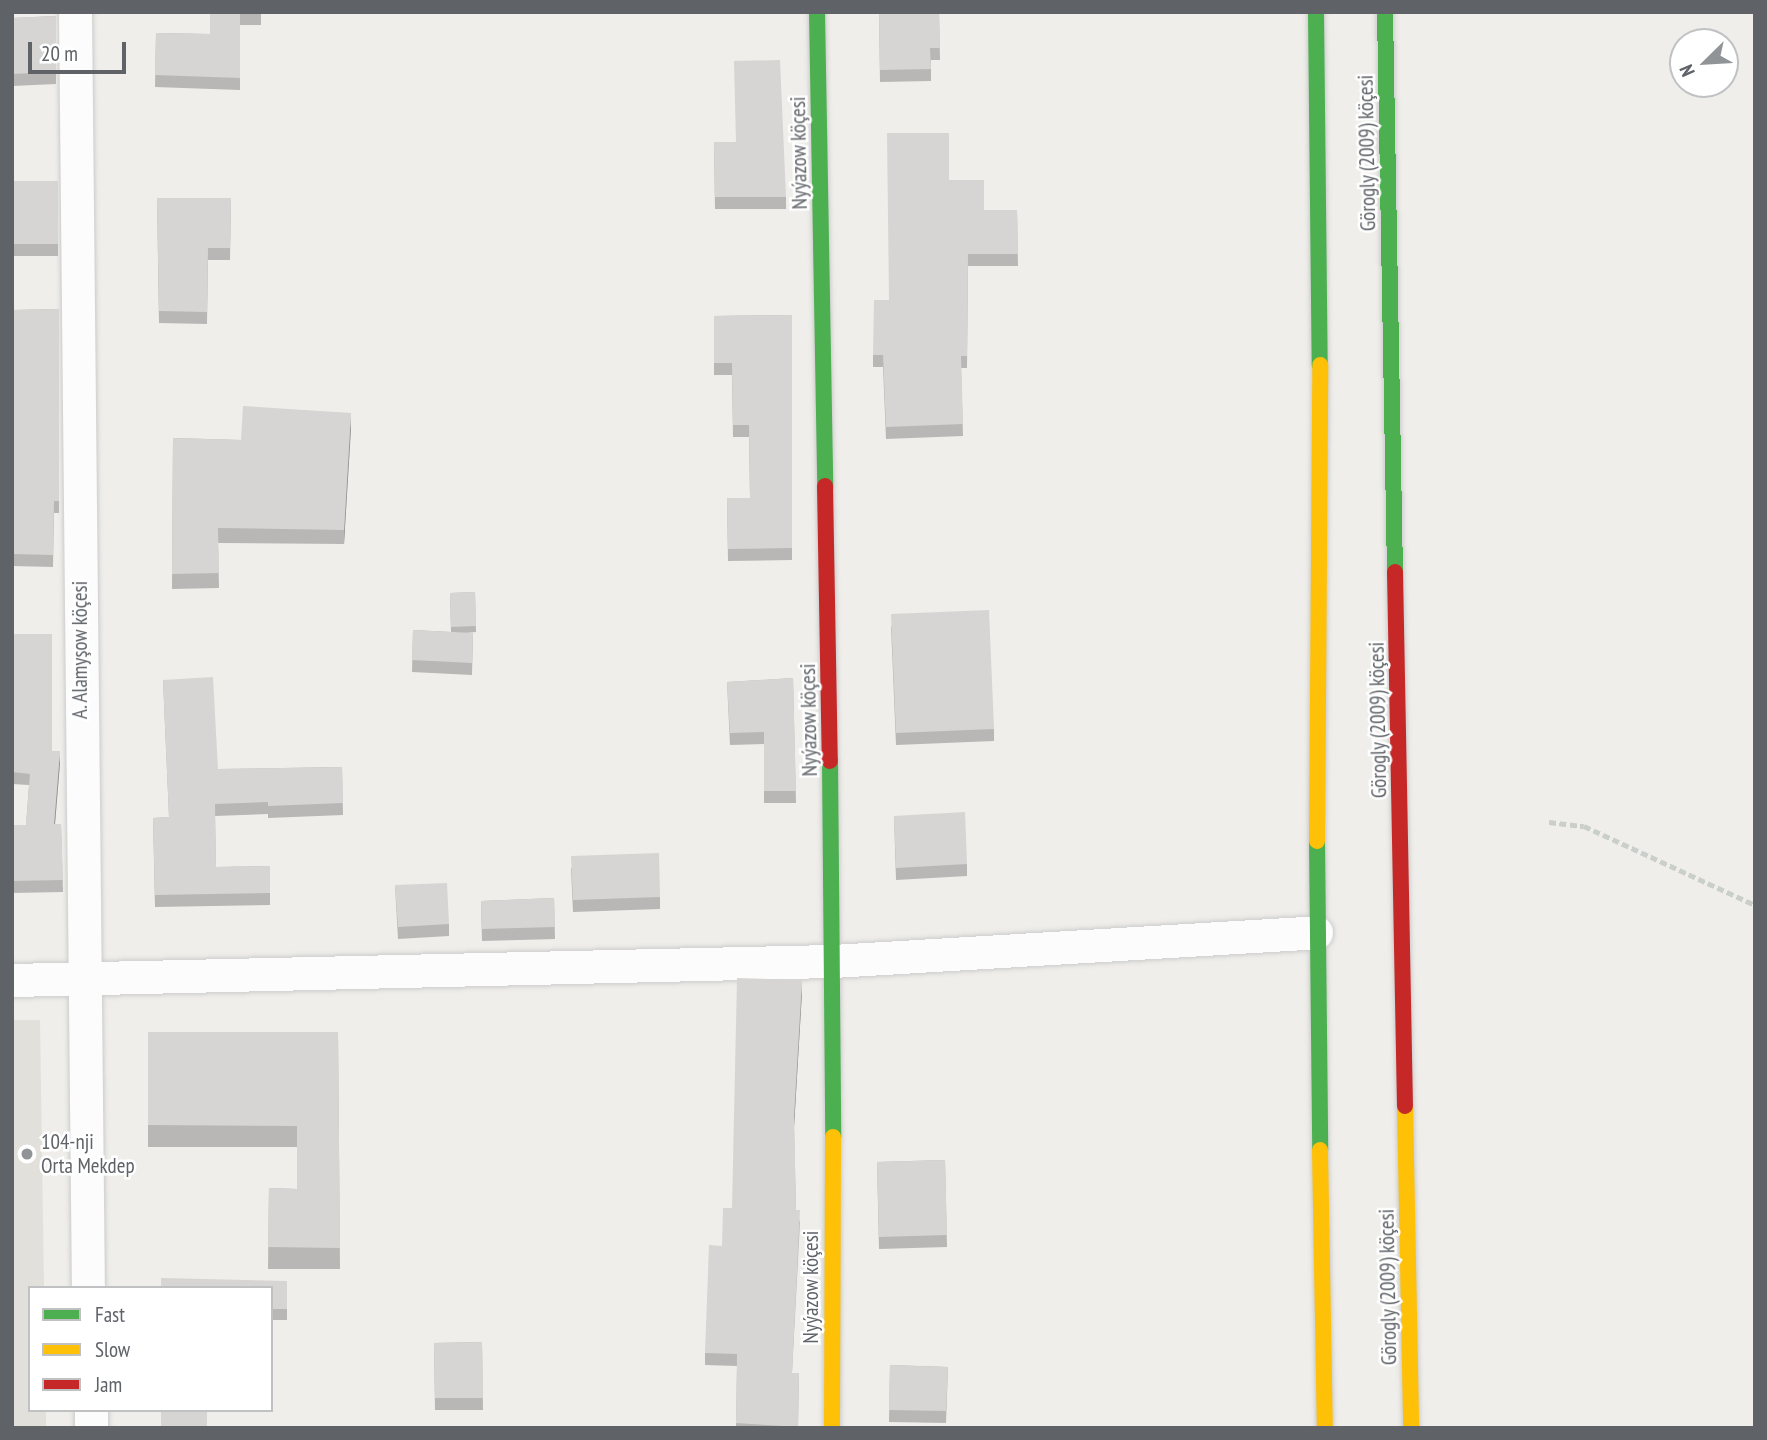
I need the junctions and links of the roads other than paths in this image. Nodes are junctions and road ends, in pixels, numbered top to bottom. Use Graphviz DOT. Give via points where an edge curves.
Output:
graph roads {
  1 [pos="75,12"];
  2 [pos="817,12"];
  3 [pos="1316,12"];
  4 [pos="1385,12"];
  5 [pos="1316,932"];
  6 [pos="833,961"];
  7 [pos="82,979"];
  8 [pos="12,980"];
  9 [pos="88,1286"];
  10 [pos="832,1428"];
  11 [pos="1325,1428"];
  12 [pos="1411,1428"];
  1 -- 7 [label="street, A. Alamyşow köçesi"];
  2 -- 6 [label="main road, Nyýazow köçesi"];
  3 -- 5 [label="main road" via="1321,250"];
  4 -- 12 [label="main road, Görogly (2009) köçesi"];
  5 -- 6 [label="street"];
  5 -- 11 [label="main road"];
  6 -- 7 [label="street"];
  6 -- 10 [label="main road, Nyýazow köçesi"];
  7 -- 8 [label="street"];
  7 -- 9 [label="street, A. Alamyşow köçesi"];
}
